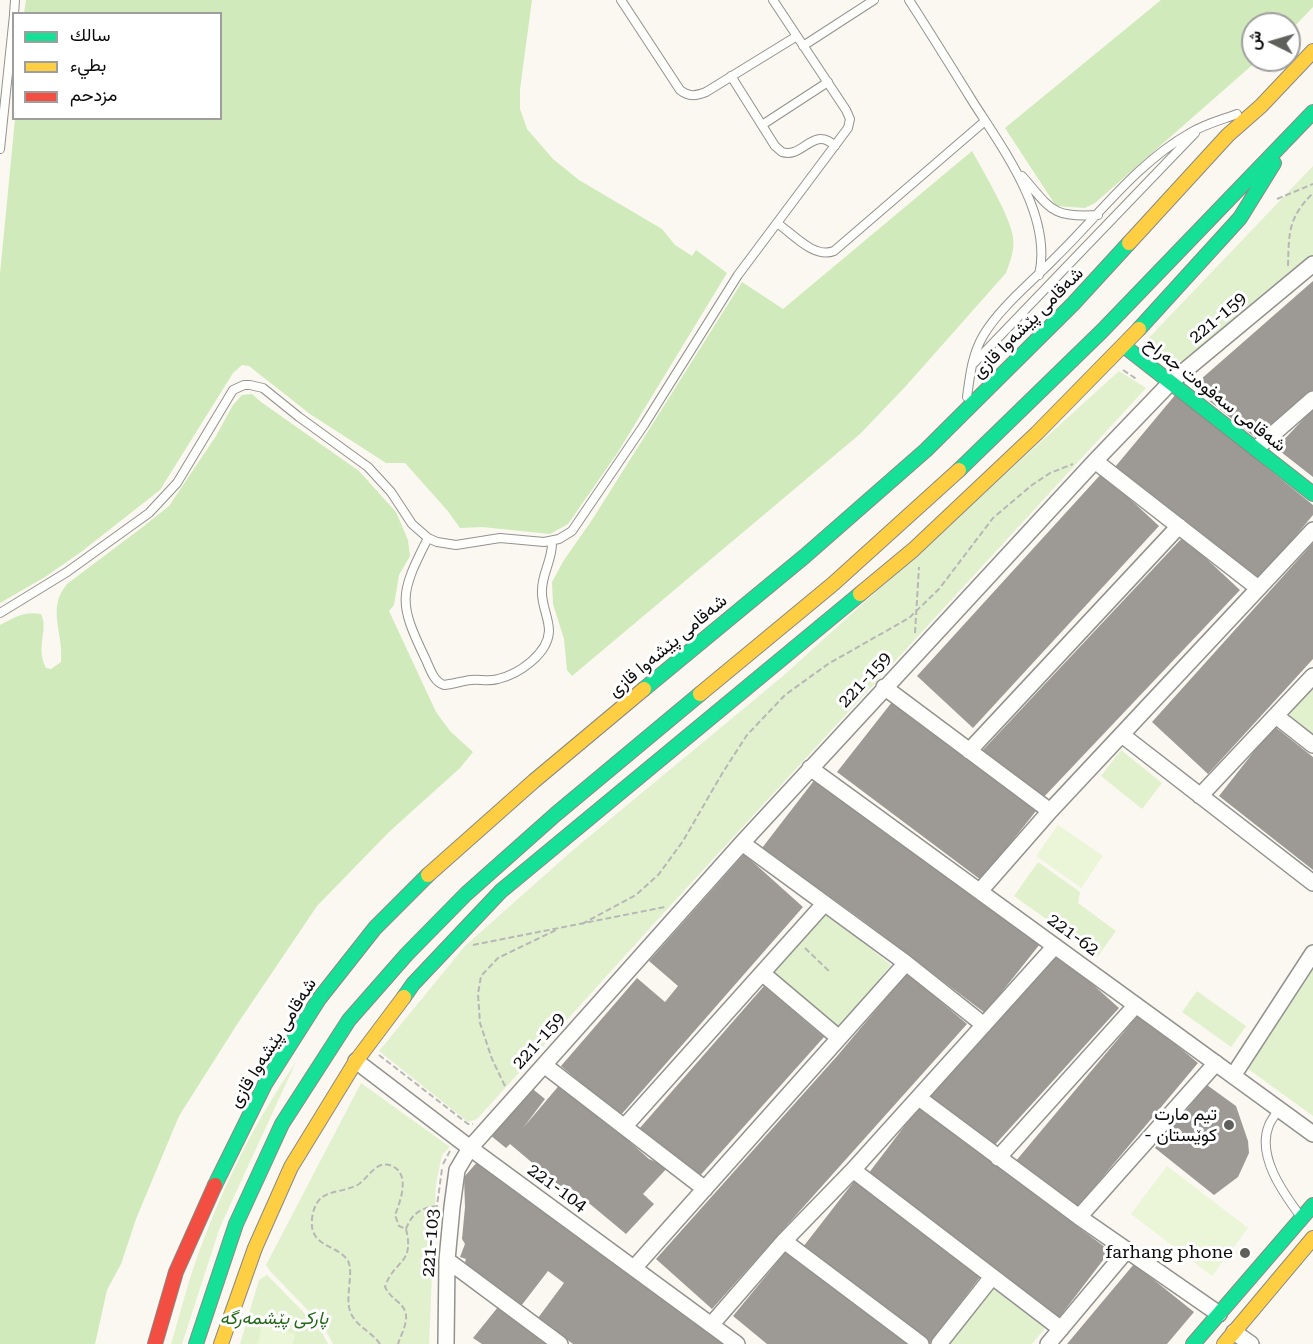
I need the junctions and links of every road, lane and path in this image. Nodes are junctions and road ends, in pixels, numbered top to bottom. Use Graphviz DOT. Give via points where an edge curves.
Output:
graph roads {
  1 [pos="621,0"];
  2 [pos="773,0"];
  3 [pos="874,0"];
  4 [pos="909,0"];
  5 [pos="12,33"];
  6 [pos="797,36"];
  7 [pos="1313,38"];
  8 [pos="804,46"];
  9 [pos="1313,51"];
  10 [pos="731,76"];
  11 [pos="828,82"];
  12 [pos="1261,106"];
  13 [pos="1313,112"];
  14 [pos="985,121"];
  15 [pos="762,125"];
  16 [pos="1201,128"];
  17 [pos="1291,135"];
  18 [pos="835,146"];
  19 [pos="0,148"];
  20 [pos="1017,170"];
  21 [pos="1313,184"];
  22 [pos="1313,193"];
  23 [pos="1277,199"];
  24 [pos="1098,215"];
  25 [pos="777,223"];
  26 [pos="1313,264"];
  27 [pos="1287,273"];
  28 [pos="1039,274"];
  29 [pos="1124,346"];
  30 [pos="972,365"];
  31 [pos="1116,366"];
  32 [pos="1171,382"];
  33 [pos="1142,383"];
  34 [pos="1313,399"];
  35 [pos="965,412"];
  36 [pos="1257,448"];
  37 [pos="1095,461"];
  38 [pos="1079,462"];
  39 [pos="1313,494"];
  40 [pos="1179,526"];
  41 [pos="1313,530"];
  42 [pos="428,538"];
  43 [pos="552,542"];
  44 [pos="919,558"];
  45 [pos="1258,588"];
  46 [pos="916,612"];
  47 [pos="0,613"];
  48 [pos="915,639"];
  49 [pos="1313,676"];
  50 [pos="747,687"];
  51 [pos="884,687"];
  52 [pos="708,688"];
  53 [pos="1275,716"];
  54 [pos="1122,735"];
  55 [pos="1313,745"];
  56 [pos="969,751"];
  57 [pos="810,768"];
  58 [pos="1200,796"];
  59 [pos="1050,811"];
  60 [pos="742,843"];
  61 [pos="1313,883"];
  62 [pos="415,888"];
  63 [pos="980,891"];
  64 [pos="824,904"];
  65 [pos="668,906"];
  66 [pos="443,918"];
  67 [pos="582,924"];
  68 [pos="559,929"];
  69 [pos="794,938"];
  70 [pos="470,946"];
  71 [pos="1055,946"];
  72 [pos="355,953"];
  73 [pos="1313,953"];
  74 [pos="906,963"];
  75 [pos="762,973"];
  76 [pos="831,973"];
  77 [pos="376,989"];
  78 [pos="1136,1005"];
  79 [pos="984,1025"];
  80 [pos="839,1038"];
  81 [pos="356,1061"];
  82 [pos="1216,1063"];
  83 [pos="544,1065"];
  84 [pos="1233,1076"];
  85 [pos="506,1088"];
  86 [pos="919,1098"];
  87 [pos="1279,1109"];
  88 [pos="625,1126"];
  89 [pos="1313,1134"];
  90 [pos="470,1148"];
  91 [pos="998,1158"];
  92 [pos="853,1170"];
  93 [pos="705,1189"];
  94 [pos="1313,1205"];
  95 [pos="452,1207"];
  96 [pos="1079,1216"];
  97 [pos="1302,1218"];
  98 [pos="406,1229"];
  99 [pos="1313,1238"];
  100 [pos="784,1241"];
  101 [pos="1127,1250"];
  102 [pos="447,1260"];
  103 [pos="634,1268"];
  104 [pos="992,1277"];
  105 [pos="1219,1314"];
  106 [pos="711,1325"];
  107 [pos="1061,1329"];
  108 [pos="1234,1332"];
  109 [pos="155,1344"];
  110 [pos="196,1344"];
  111 [pos="221,1344"];
  112 [pos="380,1344"];
  113 [pos="398,1344"];
  114 [pos="446,1344"];
  115 [pos="560,1344"];
  116 [pos="737,1344"];
  117 [pos="921,1344"];
  118 [pos="939,1344"];
  119 [pos="1048,1344"];
  120 [pos="1193,1344"];
  121 [pos="1224,1344"];
  122 [pos="1251,1344"];
  1 -- 10 [label="lane" via="680,90 695,96"];
  2 -- 6 [label="lane"];
  3 -- 8 [label="lane"];
  4 -- 14 [label="lane"];
  5 -- 19 [label="lane"];
  6 -- 8 [label="lane"];
  6 -- 10 [label="lane"];
  7 -- 12 [label="main road"];
  8 -- 11 [label="lane"];
  9 -- 12 [label="main road, شەقامی پێشەوا قازی"];
  10 -- 15 [label="lane"];
  11 -- 15 [label="lane"];
  11 -- 18 [label="lane" via="850,119"];
  12 -- 16 [label="lane"];
  12 -- 35 [label="main road, شەقامی پێشەوا قازی" via="1228,135 1073,304"];
  13 -- 17 [label="main road"];
  14 -- 20 [label="lane"];
  14 -- 25 [label="lane" via="834,251 817,252"];
  15 -- 18 [label="lane" via="778,150 786,154 820,139"];
  16 -- 24 [label="lane" via="1171,144 1143,166"];
  16 -- 30 [label="lane"];
  17 -- 29 [label="main road" via="1240,218"];
  17 -- 52 [label="main road" via="1101,331 948,480 833,584"];
  18 -- 25 [label="lane"];
  20 -- 24 [label="lane" via="1054,211 1071,216"];
  20 -- 28 [label="lane" via="1042,240"];
  21 -- 23 [label="path"];
  22 -- 27 [label="path" via="1291,221"];
  24 -- 28 [label="lane"];
  25 -- 43 [label="lane" via="738,274 576,525 566,536"];
  26 -- 32 [label="street, 221-159"];
  28 -- 30 [label="lane" via="985,333"];
  29 -- 32 [label="main road, شەقامی سەفوەت جەراح"];
  29 -- 50 [label="main road" via="913,550"];
  30 -- 35 [label="lane"];
  31 -- 33 [label="path"];
  32 -- 36 [label="main road, شەقامی سەفوەت جەراح"];
  32 -- 37 [label="street, 221-159"];
  34 -- 36 [label="street"];
  35 -- 62 [label="main road, شەقامی پێشەوا قازی" via="814,548 534,781"];
  36 -- 39 [label="main road, شەقامی سەفوەت جەراح"];
  37 -- 40 [label="street"];
  37 -- 51 [label="street, 221-159"];
  38 -- 46 [label="path" via="1050,473 1005,506"];
  40 -- 45 [label="street"];
  40 -- 56 [label="street"];
  41 -- 45 [label="street"];
  42 -- 43 [label="lane" via="456,545 500,538"];
  42 -- 43 [label="lane" via="408,579 405,608 436,680 444,685 500,679 540,653 549,631 542,589"];
  42 -- 47 [label="lane" via="412,524 380,479 353,454 263,388 244,385 230,395 184,472 159,503 67,573"];
  44 -- 46 [label="path"];
  45 -- 54 [label="street"];
  46 -- 48 [label="path"];
  46 -- 67 [label="path" via="828,664 785,695 747,735 659,874 636,895"];
  49 -- 53 [label="street"];
  50 -- 52 [label="main road" via="734,681"];
  50 -- 81 [label="main road" via="501,891 413,984"];
  51 -- 56 [label="street"];
  51 -- 57 [label="street, 221-159"];
  52 -- 66 [label="main road" via="556,814"];
  53 -- 55 [label="street"];
  53 -- 58 [label="street"];
  54 -- 58 [label="street"];
  54 -- 59 [label="street"];
  56 -- 59 [label="street"];
  57 -- 60 [label="street, 221-159"];
  57 -- 63 [label="street, 221-62"];
  58 -- 61 [label="street"];
  59 -- 63 [label="street"];
  60 -- 64 [label="street"];
  60 -- 83 [label="street, 221-159"];
  62 -- 66 [label="main road" via="408,900 415,917 432,922"];
  62 -- 72 [label="main road, شەقامی پێشەوا قازی"];
  63 -- 71 [label="street, 221-62"];
  64 -- 69 [label="street"];
  64 -- 74 [label="street"];
  65 -- 67 [label="path"];
  66 -- 77 [label="main road"];
  67 -- 68 [label="path"];
  68 -- 70 [label="path"];
  68 -- 85 [label="path" via="498,958 481,976 480,1023"];
  69 -- 75 [label="street"];
  69 -- 76 [label="path"];
  71 -- 78 [label="street, 221-62"];
  71 -- 79 [label="street"];
  72 -- 77 [label="main road" via="363,949 381,957 384,975"];
  72 -- 109 [label="main road, شەقامی پێشەوا قازی" via="319,999 265,1084 177,1272"];
  73 -- 84 [label="street"];
  74 -- 79 [label="street"];
  74 -- 80 [label="street"];
  75 -- 80 [label="street"];
  75 -- 88 [label="street"];
  77 -- 110 [label="main road" via="349,1020 282,1124 236,1224"];
  78 -- 82 [label="street, 221-62"];
  78 -- 91 [label="street"];
  79 -- 86 [label="street"];
  80 -- 93 [label="street"];
  81 -- 90 [label="street, 221-104"];
  81 -- 111 [label="main road" via="291,1167 255,1248"];
  82 -- 84 [label="street, 221-62"];
  82 -- 96 [label="street"];
  83 -- 88 [label="street"];
  83 -- 90 [label="street, 221-159"];
  84 -- 87 [label="street, 221-62"];
  86 -- 91 [label="street"];
  86 -- 92 [label="street"];
  87 -- 89 [label="street, 221-62"];
  87 -- 97 [label="lane" via="1268,1126 1270,1166 1281,1190"];
  88 -- 93 [label="street"];
  90 -- 95 [label="street, 221-103" via="458,1170"];
  90 -- 103 [label="street, 221-104"];
  91 -- 96 [label="street"];
  92 -- 100 [label="street"];
  92 -- 104 [label="street"];
  93 -- 103 [label="street"];
  94 -- 97 [label="main road"];
  95 -- 98 [label="path" via="422,1209 410,1219"];
  95 -- 102 [label="street, 221-103"];
  96 -- 101 [label="street"];
  97 -- 105 [label="main road"];
  98 -- 112 [label="path" via="399,1226 395,1215 402,1180 390,1164 380,1165 360,1183 322,1196 312,1220 313,1232 319,1240 347,1260 350,1310 356,1322"];
  98 -- 113 [label="path" via="410,1247 385,1287 407,1317"];
  99 -- 108 [label="main road"];
  100 -- 106 [label="street"];
  100 -- 117 [label="street"];
  101 -- 105 [label="street"];
  101 -- 107 [label="street"];
  102 -- 114 [label="street, 221-103"];
  102 -- 115 [label="street"];
  103 -- 106 [label="street, 221-104"];
  104 -- 107 [label="street"];
  104 -- 118 [label="street"];
  105 -- 120 [label="main road"];
  106 -- 116 [label="street, 221-104"];
  107 -- 119 [label="street"];
  108 -- 121 [label="main road"];
  108 -- 122 [label="street"];
}
